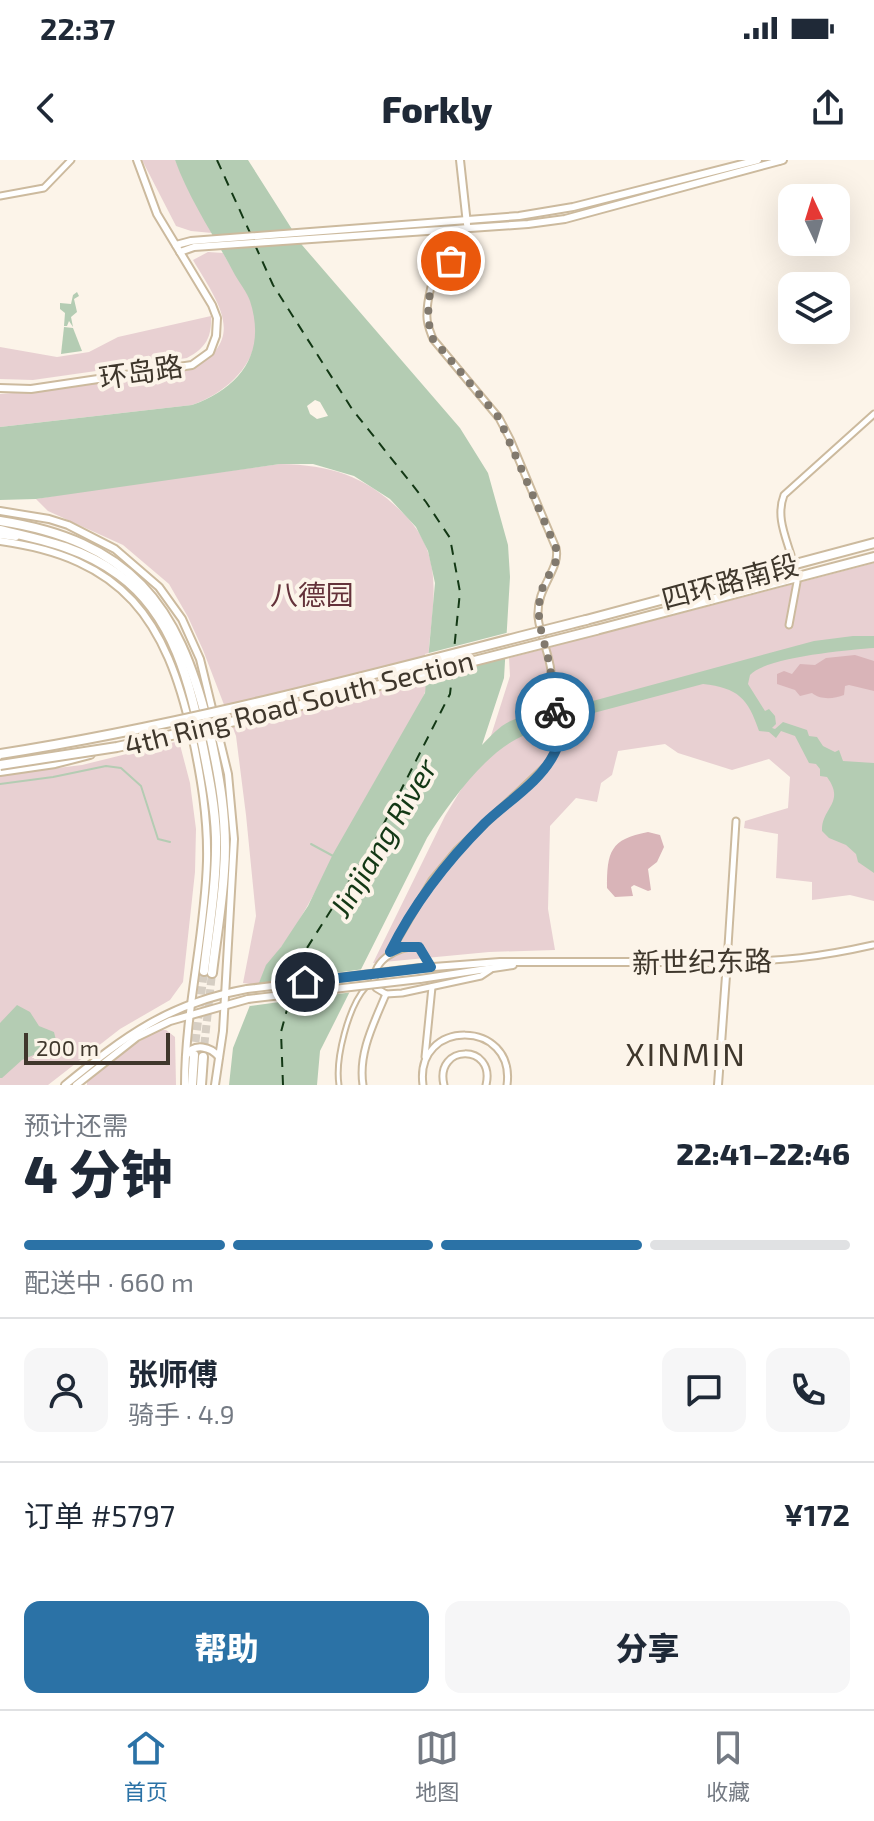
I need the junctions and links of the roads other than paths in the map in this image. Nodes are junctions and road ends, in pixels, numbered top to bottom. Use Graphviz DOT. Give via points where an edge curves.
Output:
graph roads {
  1 [pos="71,160"];
  2 [pos="137,160"];
  3 [pos="460,160"];
  4 [pos="758,160"];
  5 [pos="780,160"];
  6 [pos="0,196"];
  7 [pos="467,224"];
  8 [pos="178,249"];
  9 [pos="0,388"];
  10 [pos="874,414"];
  11 [pos="0,511"];
  12 [pos="0,519"];
  13 [pos="0,535"];
  14 [pos="874,543"];
  15 [pos="791,555"];
  16 [pos="874,557"];
  17 [pos="797,582"];
  18 [pos="586,620"];
  19 [pos="789,625"];
  20 [pos="596,630"];
  21 [pos="192,666"];
  22 [pos="211,702"];
  23 [pos="117,747"];
  24 [pos="0,752"];
  25 [pos="0,765"];
  26 [pos="0,771"];
  27 [pos="736,821"];
  28 [pos="216,839"];
  29 [pos="207,863"];
  30 [pos="873,945"];
  31 [pos="390,952"];
  32 [pos="727,962"];
  33 [pos="529,963"];
  34 [pos="431,967"];
  35 [pos="493,968"];
  36 [pos="374,981"];
  37 [pos="432,987"];
  38 [pos="225,993"];
  39 [pos="386,994"];
  40 [pos="190,1003"];
  41 [pos="224,1004"];
  42 [pos="188,1015"];
  43 [pos="194,1056"];
  44 [pos="219,1057"];
  45 [pos="425,1061"];
  46 [pos="65,1085"];
  47 [pos="76,1085"];
  48 [pos="185,1085"];
  49 [pos="192,1085"];
  50 [pos="201,1085"];
  51 [pos="215,1085"];
  52 [pos="339,1085"];
  53 [pos="363,1085"];
  54 [pos="423,1085"];
  55 [pos="444,1085"];
  56 [pos="486,1085"];
  57 [pos="507,1085"];
  58 [pos="718,1085"];
  1 -- 6 [label="street" via="44,188"];
  2 -- 8 [label="main road, 环岛路" via="157,214"];
  3 -- 7 [label="main road"];
  4 -- 7 [label="main road" via="573,207"];
  5 -- 7 [label="main road" via="565,219"];
  7 -- 8 [label="main road"];
  7 -- 31 [label="street" via="461,232 463,255 436,272 429,329 499,418 556,548 538,609 559,729 547,765 456,851 432,880"];
  8 -- 9 [label="main road, 环岛路" via="217,318 214,344 201,360 46,387"];
  10 -- 15 [label="street" via="784,495 780,518"];
  11 -- 22 [label="main road" via="68,525 140,568 190,635"];
  12 -- 21 [label="highway" via="81,543 131,574 164,611"];
  13 -- 28 [label="highway" via="59,544 100,562 122,576 158,617 184,667 210,782"];
  13 -- 29 [label="main road" via="84,565 115,583 150,621 182,692 202,782"];
  14 -- 18 [label="highway, 四环路南段"];
  16 -- 20 [label="highway, 四环路南段"];
  17 -- 19 [label="street"];
  18 -- 24 [label="highway, 4th Ring Road South Section, bridge" via="259,703 120,734"];
  20 -- 23 [label="highway, 4th Ring Road South Section, bridge"];
  21 -- 22 [label="main road"];
  21 -- 28 [label="highway" via="211,739 224,825 224,870 208,972"];
  22 -- 38 [label="main road" via="228,774 234,839"];
  23 -- 25 [label="highway, 4th Ring Road South Section, bridge"];
  23 -- 26 [label="highway, bridge"];
  27 -- 32 [label="street"];
  28 -- 29 [label="main road"];
  29 -- 40 [label="main road"];
  30 -- 32 [label="street, 新世纪东路" via="785,961"];
  31 -- 34 [label="street" via="419,947"];
  31 -- 36 [label="street"];
  32 -- 33 [label="main road, 新世纪东路"];
  32 -- 58 [label="main road"];
  33 -- 34 [label="main road, 新世纪东路"];
  33 -- 35 [label="main road, 新世纪东路"];
  34 -- 38 [label="main road, 新世纪东路, bridge"];
  35 -- 37 [label="street, 新世纪东路" via="481,976"];
  35 -- 41 [label="main road, 新世纪东路, bridge"];
  36 -- 39 [label="street"];
  36 -- 52 [label="street" via="363,989 347,1028 339,1055"];
  37 -- 39 [label="street, 新世纪东路"];
  37 -- 45 [label="street"];
  38 -- 40 [label="main road, 新世纪东路"];
  38 -- 41 [label="main road"];
  39 -- 53 [label="street" via="361,1065"];
  40 -- 42 [label="main road"];
  40 -- 46 [label="main road, 新世纪东路" via="136,1030"];
  41 -- 42 [label="main road, 新世纪东路"];
  41 -- 44 [label="main road"];
  42 -- 43 [label="main road"];
  42 -- 47 [label="main road, 新世纪东路" via="137,1037"];
  43 -- 44 [label="main road" via="189,1051 199,1047"];
  43 -- 48 [label="main road"];
  43 -- 49 [label="highway"];
  43 -- 50 [label="highway"];
  44 -- 51 [label="main road"];
  45 -- 54 [label="street"];
  45 -- 57 [label="street" via="454,1035 481,1037 502,1055"];
  55 -- 56 [label="street" via="447,1062 468,1054 486,1067"];
}
